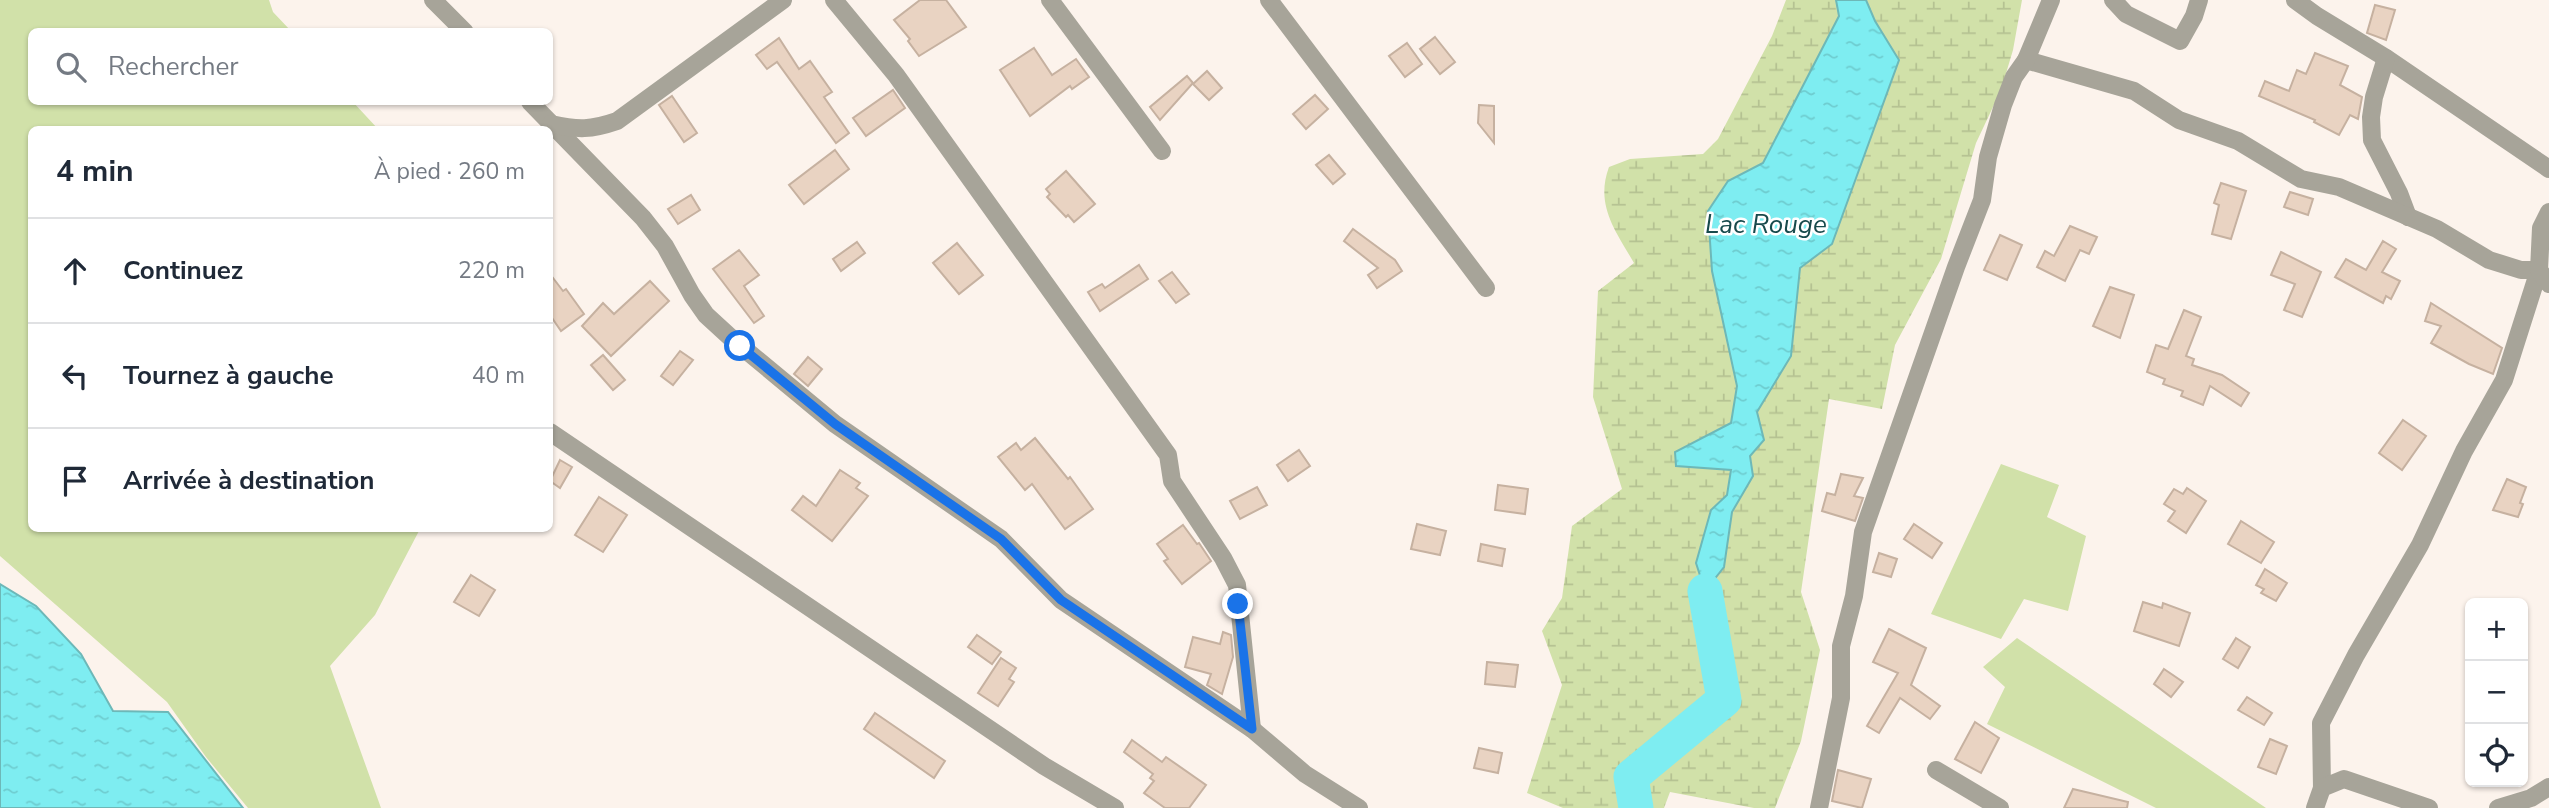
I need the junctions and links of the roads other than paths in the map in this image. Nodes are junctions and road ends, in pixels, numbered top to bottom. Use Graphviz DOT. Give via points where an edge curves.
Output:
graph roads {
  1 [pos="433,0"];
  2 [pos="783,0"];
  3 [pos="834,0"];
  4 [pos="1050,0"];
  5 [pos="1269,0"];
  6 [pos="2051,0"];
  7 [pos="2113,0"];
  8 [pos="2199,0"];
  9 [pos="2295,0"];
  10 [pos="461,28"];
  11 [pos="2386,58"];
  12 [pos="2026,60"];
  13 [pos="533,105"];
  14 [pos="551,124"];
  15 [pos="553,126"];
  16 [pos="1162,151"];
  17 [pos="2549,169"];
  18 [pos="2549,212"];
  19 [pos="2408,218"];
  20 [pos="2544,277"];
  21 [pos="1486,288"];
  22 [pos="553,434"];
  23 [pos="1252,729"];
  24 [pos="1936,770"];
  25 [pos="2322,788"];
  26 [pos="2549,788"];
  27 [pos="1115,808"];
  28 [pos="1359,808"];
  29 [pos="1819,808"];
  30 [pos="2000,808"];
  31 [pos="2315,808"];
  32 [pos="2429,808"];
  33 [pos="2498,808"];
  1 -- 10 [label="street"];
  2 -- 14 [label="street" via="617,121 577,130"];
  3 -- 23 [label="street" via="896,75 1168,455 1172,481 1237,586"];
  4 -- 16 [label="street"];
  5 -- 21 [label="street"];
  6 -- 12 [label="street"];
  7 -- 8 [label="street" via="2126,14 2180,41"];
  9 -- 11 [label="street"];
  11 -- 17 [label="street"];
  11 -- 19 [label="street" via="2374,97 2372,140"];
  12 -- 19 [label="street" via="2134,91 2179,120 2238,141 2301,179 2339,187"];
  12 -- 29 [label="street" via="2003,105 1982,200 1863,532 1841,646 1841,698"];
  13 -- 14 [label="street"];
  15 -- 23 [label="street" via="643,218 706,315 730,337 835,424 1001,539 1061,600"];
  18 -- 20 [label="street" via="2542,228"];
  19 -- 20 [label="street" via="2490,260"];
  20 -- 25 [label="street" via="2504,380 2420,545 2320,723"];
  22 -- 27 [label="street" via="1044,765"];
  23 -- 28 [label="street" via="1305,774"];
  24 -- 30 [label="street"];
  25 -- 31 [label="street"];
  25 -- 32 [label="street" via="2344,779"];
  26 -- 33 [label="street"];
}
